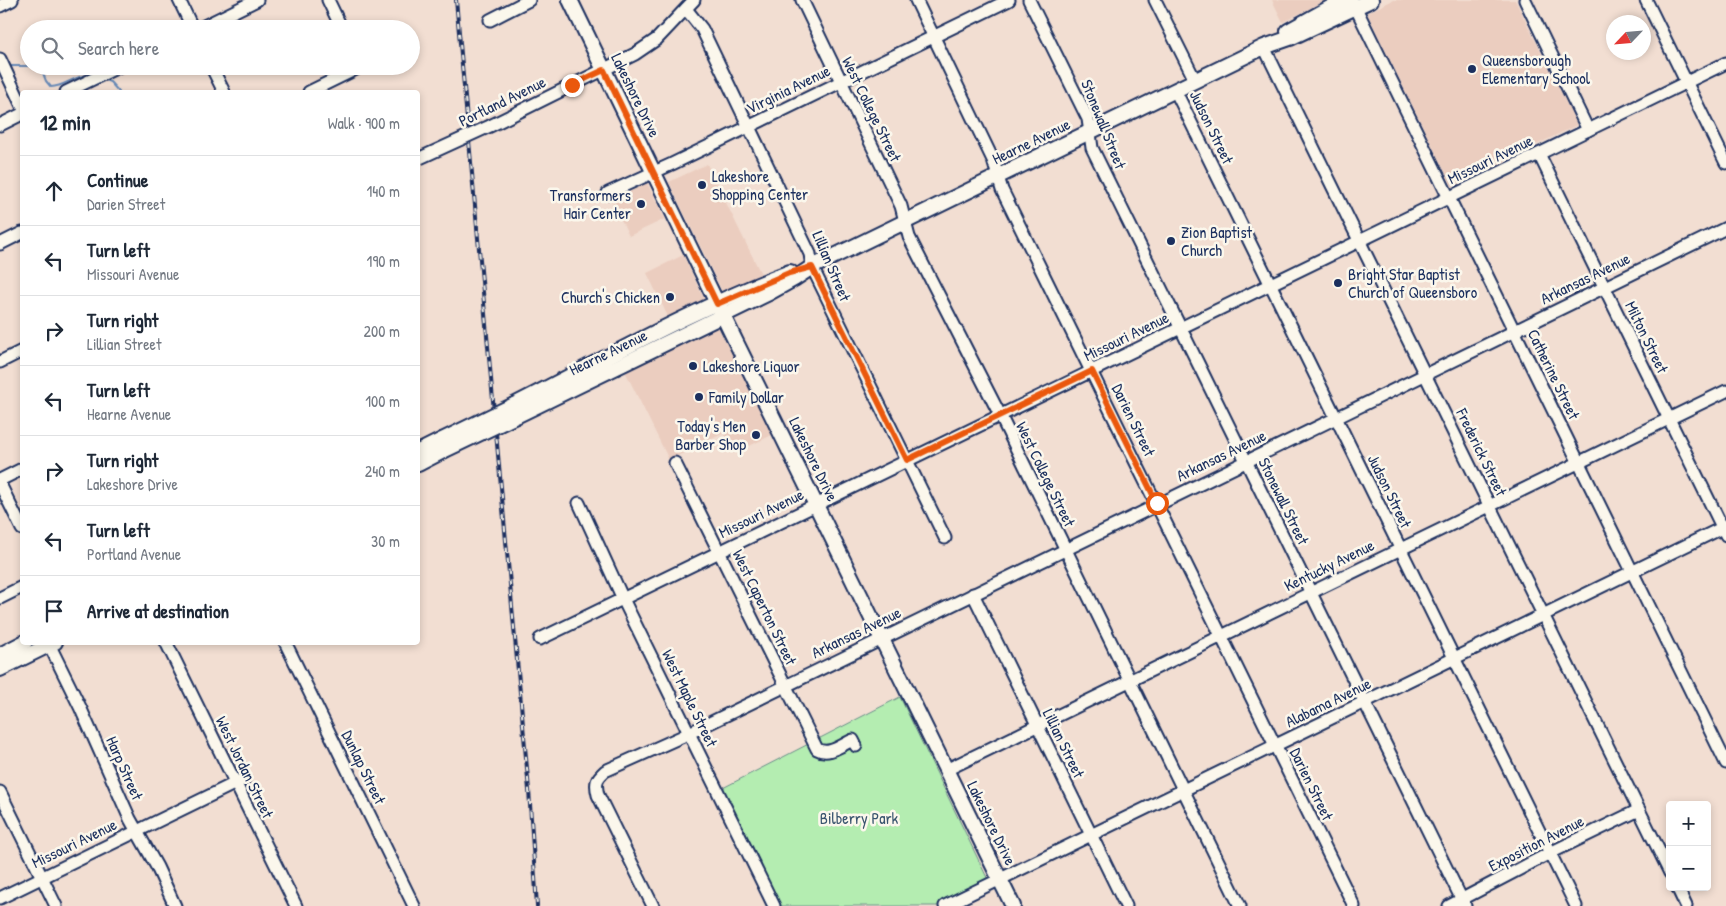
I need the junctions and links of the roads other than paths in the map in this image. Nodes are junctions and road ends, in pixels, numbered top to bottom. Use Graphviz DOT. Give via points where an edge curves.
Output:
graph roads {
  1 [pos="12,0"];
  2 [pos="179,0"];
  3 [pos="257,0"];
  4 [pos="328,0"];
  5 [pos="529,0"];
  6 [pos="570,0"];
  7 [pos="694,0"];
  8 [pos="802,0"];
  9 [pos="916,0"];
  10 [pos="1009,0"];
  11 [pos="1029,0"];
  12 [pos="1156,0"];
  13 [pos="1371,0"];
  14 [pos="1525,0"];
  15 [pos="1646,0"];
  16 [pos="1351,2"];
  17 [pos="0,6"];
  18 [pos="686,9"];
  19 [pos="189,20"];
  20 [pos="216,20"];
  21 [pos="338,20"];
  22 [pos="490,20"];
  23 [pos="934,37"];
  24 [pos="1264,47"];
  25 [pos="0,59"];
  26 [pos="1726,63"];
  27 [pos="604,70"];
  28 [pos="101,75"];
  29 [pos="216,75"];
  30 [pos="342,75"];
  31 [pos="1195,80"];
  32 [pos="841,82"];
  33 [pos="1686,82"];
  34 [pos="70,90"];
  35 [pos="223,90"];
  36 [pos="313,90"];
  37 [pos="1175,90"];
  38 [pos="20,102"];
  39 [pos="20,115"];
  40 [pos="0,125"];
  41 [pos="749,126"];
  42 [pos="1588,130"];
  43 [pos="1089,132"];
  44 [pos="1539,154"];
  45 [pos="420,159"];
  46 [pos="1726,163"];
  47 [pos="653,172"];
  48 [pos="998,176"];
  49 [pos="608,193"];
  50 [pos="1450,197"];
  51 [pos="905,221"];
  52 [pos="1726,228"];
  53 [pos="20,234"];
  54 [pos="1360,241"];
  55 [pos="0,244"];
  56 [pos="812,267"];
  57 [pos="1270,284"];
  58 [pos="1604,287"];
  59 [pos="720,309"];
  60 [pos="1181,327"];
  61 [pos="1515,330"];
  62 [pos="20,352"];
  63 [pos="0,362"];
  64 [pos="1092,371"];
  65 [pos="1425,374"];
  66 [pos="1726,391"];
  67 [pos="1000,415"];
  68 [pos="1336,418"];
  69 [pos="1669,419"];
  70 [pos="443,446"];
  71 [pos="420,452"];
  72 [pos="907,460"];
  73 [pos="1246,460"];
  74 [pos="1580,462"];
  75 [pos="420,463"];
  76 [pos="675,463"];
  77 [pos="20,470"];
  78 [pos="0,480"];
  79 [pos="0,484"];
  80 [pos="579,503"];
  81 [pos="1157,503"];
  82 [pos="816,504"];
  83 [pos="1490,505"];
  84 [pos="20,525"];
  85 [pos="1725,530"];
  86 [pos="945,538"];
  87 [pos="1400,548"];
  88 [pos="1065,549"];
  89 [pos="720,552"];
  90 [pos="1633,572"];
  91 [pos="20,588"];
  92 [pos="1311,592"];
  93 [pos="973,594"];
  94 [pos="0,598"];
  95 [pos="623,599"];
  96 [pos="1544,615"];
  97 [pos="1222,636"];
  98 [pos="882,638"];
  99 [pos="540,639"];
  100 [pos="20,645"];
  101 [pos="47,645"];
  102 [pos="52,645"];
  103 [pos="168,645"];
  104 [pos="287,645"];
  105 [pos="0,655"];
  106 [pos="1454,657"];
  107 [pos="0,669"];
  108 [pos="1130,680"];
  109 [pos="786,685"];
  110 [pos="1365,702"];
  111 [pos="1037,725"];
  112 [pos="688,732"];
  113 [pos="856,746"];
  114 [pos="1276,746"];
  115 [pos="1726,763"];
  116 [pos="946,770"];
  117 [pos="239,781"];
  118 [pos="1183,790"];
  119 [pos="0,792"];
  120 [pos="1639,810"];
  121 [pos="136,830"];
  122 [pos="1091,835"];
  123 [pos="1550,853"];
  124 [pos="1666,865"];
  125 [pos="42,877"];
  126 [pos="1000,879"];
  127 [pos="1679,891"];
  128 [pos="0,898"];
  129 [pos="1463,903"];
  130 [pos="56,906"];
  131 [pos="175,906"];
  132 [pos="296,906"];
  133 [pos="414,906"];
  134 [pos="653,906"];
  135 [pos="774,906"];
  136 [pos="945,906"];
  137 [pos="1013,906"];
  138 [pos="1126,906"];
  139 [pos="1240,906"];
  140 [pos="1354,906"];
  141 [pos="1449,906"];
  142 [pos="1576,906"];
  143 [pos="1686,906"];
  1 -- 17 [label="street"];
  2 -- 19 [label="street"];
  3 -- 20 [label="street"];
  4 -- 21 [label="street"];
  5 -- 22 [label="street"];
  6 -- 27 [label="main road, Lakeshore Drive"];
  7 -- 18 [label="street, Portland Avenue"];
  8 -- 32 [label="street, West College Street"];
  9 -- 23 [label="street, Darien Street"];
  10 -- 23 [label="street, Virginia Avenue"];
  11 -- 43 [label="street, Stonewall Street" via="1088,119"];
  12 -- 31 [label="street"];
  13 -- 16 [label="main road, Hearne Avenue"];
  14 -- 42 [label="street"];
  15 -- 33 [label="street"];
  16 -- 24 [label="main road, Hearne Avenue" via="1290,38"];
  16 -- 50 [label="street, Catherine Street"];
  18 -- 27 [label="street, Portland Avenue" via="646,47"];
  18 -- 41 [label="street, Lillian Street" via="702,29"];
  23 -- 32 [label="street, Virginia Avenue"];
  23 -- 48 [label="street, Darien Street"];
  24 -- 31 [label="main road, Hearne Avenue"];
  24 -- 54 [label="street, Frederick Street"];
  25 -- 38 [label="street"];
  26 -- 33 [label="street, Missouri Avenue"];
  27 -- 45 [label="street, Portland Avenue, bridge"];
  27 -- 47 [label="main road, Lakeshore Drive"];
  28 -- 34 [label="street"];
  29 -- 35 [label="street"];
  30 -- 36 [label="street"];
  31 -- 37 [label="main road, Hearne Avenue"];
  32 -- 41 [label="street, Virginia Avenue"];
  32 -- 51 [label="street, West College Street" via="901,206"];
  33 -- 42 [label="street, Missouri Avenue"];
  33 -- 46 [label="street"];
  37 -- 43 [label="main road, Hearne Avenue"];
  37 -- 57 [label="street, Judson Street"];
  39 -- 40 [label="street"];
  41 -- 47 [label="street, Virginia Avenue"];
  41 -- 56 [label="street, Lillian Street" via="810,254"];
  42 -- 44 [label="street, Missouri Avenue"];
  43 -- 48 [label="main road, Hearne Avenue"];
  43 -- 60 [label="street, Stonewall Street" via="1092,148"];
  44 -- 50 [label="street, Missouri Avenue"];
  44 -- 58 [label="street, Milton Street"];
  47 -- 49 [label="street, Virginia Avenue"];
  47 -- 59 [label="main road, Lakeshore Drive"];
  48 -- 51 [label="main road, Hearne Avenue"];
  48 -- 64 [label="street, Darien Street"];
  50 -- 54 [label="street, Missouri Avenue"];
  50 -- 61 [label="street, Catherine Street"];
  51 -- 56 [label="main road, Hearne Avenue"];
  51 -- 67 [label="street, West College Street" via="909,237"];
  52 -- 58 [label="street, Arkansas Avenue"];
  53 -- 55 [label="street"];
  54 -- 57 [label="street, Missouri Avenue"];
  54 -- 65 [label="street, Frederick Street"];
  56 -- 59 [label="main road, Hearne Avenue" via="789,273"];
  56 -- 72 [label="street, Lillian Street"];
  57 -- 60 [label="street, Missouri Avenue"];
  57 -- 68 [label="street, Judson Street"];
  58 -- 61 [label="street, Arkansas Avenue"];
  58 -- 69 [label="street, Milton Street"];
  59 -- 70 [label="main road, Hearne Avenue, bridge"];
  59 -- 82 [label="main road, Lakeshore Drive"];
  60 -- 64 [label="street, Missouri Avenue"];
  60 -- 73 [label="street, Stonewall Street"];
  61 -- 65 [label="street, Arkansas Avenue"];
  61 -- 74 [label="street, Catherine Street"];
  62 -- 63 [label="street"];
  64 -- 67 [label="street, Missouri Avenue"];
  64 -- 81 [label="street, Darien Street"];
  65 -- 68 [label="street, Arkansas Avenue"];
  65 -- 83 [label="street, Frederick Street"];
  66 -- 69 [label="street, Kentucky Avenue"];
  67 -- 72 [label="street, Missouri Avenue"];
  67 -- 88 [label="street, West College Street"];
  68 -- 73 [label="street, Arkansas Avenue"];
  68 -- 87 [label="street, Judson Street"];
  69 -- 74 [label="street, Kentucky Avenue"];
  69 -- 85 [label="street, Milton Street"];
  70 -- 71 [label="main road, Hearne Avenue"];
  70 -- 75 [label="main road, Hearne Avenue"];
  72 -- 82 [label="street, Missouri Avenue"];
  72 -- 86 [label="street, Lillian Street"];
  73 -- 81 [label="street, Arkansas Avenue"];
  73 -- 92 [label="street, Stonewall Street"];
  74 -- 83 [label="street, Kentucky Avenue"];
  74 -- 90 [label="street, Catherine Street"];
  76 -- 89 [label="street, West Caperton Street"];
  77 -- 78 [label="street"];
  79 -- 84 [label="street"];
  80 -- 95 [label="street, West Maple Street"];
  81 -- 88 [label="street, Arkansas Avenue"];
  81 -- 97 [label="street, Darien Street"];
  82 -- 89 [label="street, Missouri Avenue"];
  82 -- 98 [label="main road, Lakeshore Drive"];
  83 -- 87 [label="street, Kentucky Avenue"];
  83 -- 96 [label="street, Frederick Street"];
  85 -- 90 [label="street, Alabama Avenue"];
  87 -- 92 [label="street, Kentucky Avenue"];
  87 -- 106 [label="street, Judson Street"];
  88 -- 93 [label="street, Arkansas Avenue"];
  88 -- 108 [label="street, West College Street"];
  89 -- 95 [label="street, Missouri Avenue"];
  89 -- 109 [label="street, West Caperton Street"];
  90 -- 96 [label="street, Alabama Avenue"];
  90 -- 115 [label="street, Catherine Street"];
  91 -- 94 [label="street"];
  92 -- 97 [label="street, Kentucky Avenue"];
  92 -- 110 [label="street, Stonewall Street"];
  93 -- 98 [label="street, Arkansas Avenue"];
  93 -- 111 [label="street, Lillian Street"];
  95 -- 99 [label="street, Missouri Avenue"];
  95 -- 112 [label="street, West Maple Street"];
  96 -- 106 [label="street, Alabama Avenue"];
  96 -- 120 [label="street, Frederick Street"];
  97 -- 108 [label="street, Kentucky Avenue"];
  97 -- 114 [label="street, Darien Street"];
  98 -- 109 [label="street, Arkansas Avenue"];
  98 -- 116 [label="main road, Lakeshore Drive"];
  100 -- 105 [label="main road"];
  101 -- 107 [label="main road"];
  102 -- 121 [label="street, Harp Street"];
  103 -- 117 [label="street, West Jordan Street"];
  104 -- 133 [label="street, Dunlap Street"];
  106 -- 110 [label="street, Alabama Avenue"];
  106 -- 123 [label="street, Judson Street"];
  108 -- 111 [label="street, Kentucky Avenue"];
  108 -- 118 [label="street, West College Street"];
  109 -- 112 [label="street, Arkansas Avenue"];
  109 -- 113 [label="street, West Caperton Street" via="817,749 830,751 853,740"];
  110 -- 114 [label="street, Alabama Avenue"];
  110 -- 129 [label="street, Stonewall Street"];
  111 -- 116 [label="street, Kentucky Avenue"];
  111 -- 122 [label="street, Lillian Street"];
  112 -- 134 [label="street, Arkansas Avenue" via="605,772 596,780 598,794"];
  112 -- 135 [label="street, West Maple Street"];
  114 -- 118 [label="street, Alabama Avenue"];
  114 -- 140 [label="street, Darien Street"];
  116 -- 126 [label="main road, Lakeshore Drive"];
  117 -- 121 [label="street, Missouri Avenue"];
  117 -- 132 [label="street, West Jordan Street"];
  118 -- 122 [label="street, Alabama Avenue"];
  118 -- 139 [label="street, West College Street"];
  119 -- 125 [label="street"];
  120 -- 123 [label="street, Exposition Avenue"];
  120 -- 124 [label="street, Frederick Street"];
  121 -- 125 [label="street, Missouri Avenue"];
  121 -- 131 [label="street, Harp Street"];
  122 -- 126 [label="street, Alabama Avenue"];
  122 -- 138 [label="street, Lillian Street"];
  123 -- 129 [label="street, Exposition Avenue"];
  123 -- 142 [label="street, Judson Street"];
  125 -- 128 [label="street, Missouri Avenue"];
  125 -- 130 [label="street"];
  126 -- 136 [label="street, Alabama Avenue"];
  126 -- 137 [label="main road, Lakeshore Drive"];
  127 -- 143 [label="street"];
  129 -- 141 [label="street, Exposition Avenue"];
}
